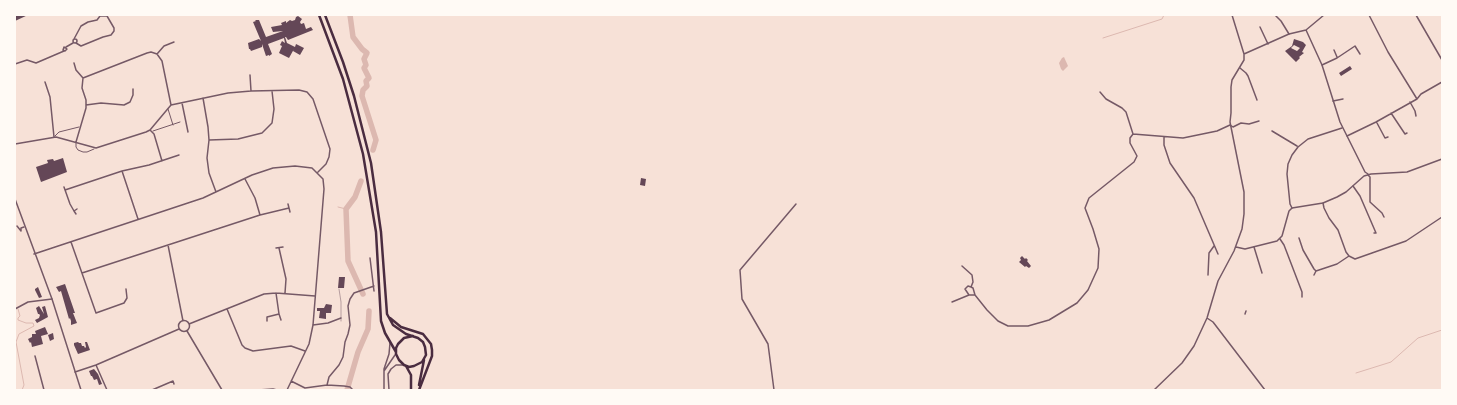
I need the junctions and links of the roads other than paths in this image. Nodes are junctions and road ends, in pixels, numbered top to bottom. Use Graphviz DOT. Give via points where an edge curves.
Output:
graph roads {
  1 [pos="244,15"];
  2 [pos="250,15"];
  3 [pos="319,15"];
  4 [pos="325,15"];
  5 [pos="1232,15"];
  6 [pos="1275,15"];
  7 [pos="1324,15"];
  8 [pos="1369,15"];
  9 [pos="1416,15"];
  10 [pos="1260,27"];
  11 [pos="1261,30"];
  12 [pos="1306,30"];
  13 [pos="1258,32"];
  14 [pos="1289,34"];
  15 [pos="174,42"];
  16 [pos="75,43"];
  17 [pos="1268,44"];
  18 [pos="1334,50"];
  19 [pos="157,54"];
  20 [pos="1244,54"];
  21 [pos="1360,54"];
  22 [pos="1337,58"];
  23 [pos="1442,60"];
  24 [pos="74,63"];
  25 [pos="15,64"];
  26 [pos="1322,65"];
  27 [pos="1240,68"];
  28 [pos="250,75"];
  29 [pos="83,78"];
  30 [pos="45,82"];
  31 [pos="1442,82"];
  32 [pos="133,89"];
  33 [pos="272,90"];
  34 [pos="251,91"];
  35 [pos="1100,92"];
  36 [pos="203,98"];
  37 [pos="1343,99"];
  38 [pos="1417,99"];
  39 [pos="1257,100"];
  40 [pos="1333,101"];
  41 [pos="1410,102"];
  42 [pos="182,103"];
  43 [pos="86,105"];
  44 [pos="172,105"];
  45 [pos="168,108"];
  46 [pos="1391,113"];
  47 [pos="1416,116"];
  48 [pos="180,122"];
  49 [pos="1259,122"];
  50 [pos="1376,122"];
  51 [pos="173,125"];
  52 [pos="1230,125"];
  53 [pos="80,126"];
  54 [pos="1343,128"];
  55 [pos="150,130"];
  56 [pos="1272,131"];
  57 [pos="152,132"];
  58 [pos="188,132"];
  59 [pos="1407,133"];
  60 [pos="1133,134"];
  61 [pos="1347,136"];
  62 [pos="54,137"];
  63 [pos="1164,137"];
  64 [pos="1388,137"];
  65 [pos="1385,138"];
  66 [pos="1382,139"];
  67 [pos="209,140"];
  68 [pos="76,143"];
  69 [pos="15,144"];
  70 [pos="1298,147"];
  71 [pos="96,148"];
  72 [pos="179,155"];
  73 [pos="1442,158"];
  74 [pos="162,161"];
  75 [pos="122,171"];
  76 [pos="318,172"];
  77 [pos="1368,174"];
  78 [pos="245,179"];
  79 [pos="1353,186"];
  80 [pos="64,187"];
  81 [pos="65,190"];
  82 [pos="217,193"];
  83 [pos="15,199"];
  84 [pos="1323,203"];
  85 [pos="288,204"];
  86 [pos="796,204"];
  87 [pos="289,208"];
  88 [pos="1292,208"];
  89 [pos="77,209"];
  90 [pos="74,211"];
  91 [pos="290,212"];
  92 [pos="76,214"];
  93 [pos="260,215"];
  94 [pos="1384,217"];
  95 [pos="1442,217"];
  96 [pos="138,219"];
  97 [pos="17,226"];
  98 [pos="24,227"];
  99 [pos="1374,234"];
  100 [pos="1280,239"];
  101 [pos="71,242"];
  102 [pos="1296,242"];
  103 [pos="168,245"];
  104 [pos="1214,246"];
  105 [pos="283,247"];
  106 [pos="1236,247"];
  107 [pos="1254,247"];
  108 [pos="276,248"];
  109 [pos="279,248"];
  110 [pos="34,254"];
  111 [pos="1218,254"];
  112 [pos="1349,256"];
  113 [pos="370,258"];
  114 [pos="962,266"];
  115 [pos="1316,271"];
  116 [pos="1262,272"];
  117 [pos="82,273"];
  118 [pos="1208,275"];
  119 [pos="1314,275"];
  120 [pos="374,286"];
  121 [pos="971,287"];
  122 [pos="126,289"];
  123 [pos="339,289"];
  124 [pos="374,291"];
  125 [pos="130,293"];
  126 [pos="276,293"];
  127 [pos="285,293"];
  128 [pos="127,294"];
  129 [pos="969,295"];
  130 [pos="975,295"];
  131 [pos="315,296"];
  132 [pos="1302,297"];
  133 [pos="52,299"];
  134 [pos="952,302"];
  135 [pos="15,308"];
  136 [pos="227,309"];
  137 [pos="1246,311"];
  138 [pos="266,314"];
  139 [pos="279,314"];
  140 [pos="1245,314"];
  141 [pos="267,317"];
  142 [pos="388,317"];
  143 [pos="1207,318"];
  144 [pos="341,319"];
  145 [pos="281,320"];
  146 [pos="183,321"];
  147 [pos="267,321"];
  148 [pos="189,324"];
  149 [pos="313,325"];
  150 [pos="179,328"];
  151 [pos="187,331"];
  152 [pos="413,336"];
  153 [pos="390,342"];
  154 [pos="305,352"];
  155 [pos="396,353"];
  156 [pos="35,356"];
  157 [pos="39,358"];
  158 [pos="425,358"];
  159 [pos="36,359"];
  160 [pos="96,365"];
  161 [pos="404,365"];
  162 [pos="75,372"];
  163 [pos="384,373"];
  164 [pos="291,381"];
  165 [pos="174,384"];
  166 [pos="327,385"];
  167 [pos="319,387"];
  168 [pos="287,389"];
  169 [pos="44,390"];
  170 [pos="81,390"];
  171 [pos="107,390"];
  172 [pos="152,390"];
  173 [pos="222,390"];
  174 [pos="258,390"];
  175 [pos="277,390"];
  176 [pos="320,390"];
  177 [pos="353,390"];
  178 [pos="384,390"];
  179 [pos="389,390"];
  180 [pos="411,390"];
  181 [pos="419,390"];
  182 [pos="774,390"];
  183 [pos="1154,390"];
  184 [pos="1265,390"];
  1 -- 2 [label="lane"];
  3 -- 153 [label="highway" via="341,72 363,154 376,232 381,321"];
  4 -- 142 [label="highway" via="354,96 370,163 381,232"];
  5 -- 20 [label="street"];
  6 -- 14 [label="street"];
  7 -- 12 [label="street"];
  8 -- 38 [label="street"];
  9 -- 23 [label="street"];
  10 -- 11 [label="street"];
  11 -- 13 [label="street"];
  11 -- 17 [label="street"];
  12 -- 14 [label="street"];
  12 -- 26 [label="street"];
  14 -- 17 [label="street"];
  15 -- 19 [label="street" via="164,46"];
  16 -- 16 [label="street" via="81,46 111,35 114,28 107,16 100,16 97,20 82,26 74,39"];
  16 -- 25 [label="street" via="66,48 67,50 36,63 27,60"];
  17 -- 20 [label="street"];
  18 -- 22 [label="street"];
  19 -- 29 [label="street" via="147,53"];
  19 -- 44 [label="street" via="162,61"];
  20 -- 27 [label="street"];
  21 -- 22 [label="street" via="1355,46"];
  22 -- 26 [label="street"];
  24 -- 29 [label="street"];
  26 -- 40 [label="street"];
  27 -- 39 [label="street" via="1248,76"];
  27 -- 52 [label="street" via="1230,87"];
  28 -- 34 [label="street"];
  29 -- 43 [label="street" via="82,88"];
  30 -- 62 [label="street" via="50,97"];
  31 -- 38 [label="street"];
  32 -- 43 [label="street" via="130,102 124,105"];
  33 -- 34 [label="street"];
  33 -- 67 [label="street" via="272,123 262,133 238,139"];
  33 -- 76 [label="street" via="302,90 313,99 330,149 326,164"];
  34 -- 36 [label="street"];
  35 -- 60 [label="street" via="1126,112"];
  36 -- 42 [label="street"];
  36 -- 67 [label="street"];
  37 -- 40 [label="street"];
  38 -- 41 [label="street"];
  40 -- 54 [label="street"];
  41 -- 46 [label="street"];
  41 -- 47 [label="street"];
  42 -- 44 [label="street"];
  42 -- 58 [label="street"];
  43 -- 53 [label="street"];
  44 -- 45 [label="street"];
  45 -- 51 [label="street"];
  45 -- 55 [label="street"];
  46 -- 50 [label="street"];
  46 -- 59 [label="street" via="1403,135"];
  48 -- 51 [label="street"];
  49 -- 52 [label="street" via="1241,123 1233,127"];
  50 -- 61 [label="street"];
  50 -- 65 [label="street"];
  51 -- 57 [label="street"];
  52 -- 63 [label="street" via="1218,131 1183,138"];
  52 -- 106 [label="street" via="1244,202 1244,220"];
  53 -- 62 [label="street" via="60,132"];
  53 -- 68 [label="street"];
  54 -- 61 [label="street"];
  54 -- 70 [label="street" via="1308,139"];
  55 -- 57 [label="street"];
  55 -- 71 [label="street"];
  56 -- 70 [label="street"];
  57 -- 74 [label="street"];
  60 -- 63 [label="street"];
  60 -- 130 [label="street" via="1130,143 1137,156 1134,162 1089,198 1085,208 1099,249 1098,268 1088,290 1077,304 1049,320 1028,326 1008,326 998,321"];
  61 -- 77 [label="street"];
  62 -- 68 [label="street"];
  62 -- 69 [label="street"];
  63 -- 104 [label="street" via="1170,163 1194,198"];
  64 -- 65 [label="street"];
  65 -- 66 [label="street"];
  67 -- 82 [label="street" via="209,172"];
  68 -- 71 [label="street"];
  68 -- 71 [label="street" via="76,147 83,152"];
  70 -- 88 [label="street" via="1289,162 1287,174"];
  72 -- 74 [label="street"];
  73 -- 77 [label="street" via="1406,172"];
  74 -- 75 [label="street"];
  75 -- 81 [label="street"];
  75 -- 96 [label="street"];
  76 -- 78 [label="street" via="302,166 283,167 273,168"];
  76 -- 131 [label="street" via="324,182 323,223"];
  77 -- 79 [label="street"];
  77 -- 94 [label="street" via="1370,202 1383,212"];
  78 -- 82 [label="street"];
  78 -- 93 [label="street"];
  79 -- 84 [label="street"];
  79 -- 99 [label="street" via="1376,232"];
  80 -- 81 [label="street"];
  81 -- 90 [label="street"];
  82 -- 96 [label="street"];
  83 -- 98 [label="street"];
  84 -- 88 [label="street"];
  84 -- 112 [label="street"];
  85 -- 87 [label="street"];
  86 -- 182 [label="street" via="740,270 742,299 768,344"];
  87 -- 91 [label="street"];
  87 -- 93 [label="street"];
  88 -- 100 [label="street"];
  89 -- 90 [label="street"];
  90 -- 92 [label="street"];
  93 -- 103 [label="street"];
  95 -- 112 [label="street" via="1406,241 1355,259"];
  96 -- 101 [label="street"];
  97 -- 98 [label="street" via="21,231"];
  98 -- 110 [label="street"];
  100 -- 107 [label="street"];
  100 -- 132 [label="street"];
  101 -- 110 [label="street"];
  101 -- 117 [label="street"];
  102 -- 115 [label="street" via="1299,239"];
  103 -- 117 [label="street"];
  103 -- 146 [label="street"];
  104 -- 111 [label="street"];
  104 -- 118 [label="street" via="1209,254"];
  105 -- 109 [label="street"];
  106 -- 107 [label="street"];
  106 -- 143 [label="street" via="1218,281"];
  107 -- 116 [label="street"];
  108 -- 109 [label="street"];
  109 -- 127 [label="street" via="286,279"];
  110 -- 133 [label="street"];
  112 -- 115 [label="street" via="1337,264"];
  113 -- 120 [label="street"];
  114 -- 121 [label="street" via="972,275"];
  115 -- 119 [label="street"];
  117 -- 128 [label="street" via="96,313 122,304"];
  120 -- 124 [label="street"];
  120 -- 166 [label="street" via="353,295 348,306 350,325 343,357 329,377"];
  121 -- 129 [label="street" via="965,289"];
  121 -- 130 [label="street"];
  122 -- 128 [label="street"];
  123 -- 144 [label="lane" via="342,302"];
  125 -- 128 [label="street"];
  126 -- 127 [label="street"];
  126 -- 136 [label="street" via="257,296"];
  126 -- 139 [label="street"];
  127 -- 131 [label="street"];
  129 -- 130 [label="street"];
  129 -- 134 [label="street"];
  131 -- 149 [label="street"];
  133 -- 135 [label="street" via="28,302"];
  133 -- 162 [label="street"];
  136 -- 148 [label="street"];
  136 -- 154 [label="street" via="245,348 253,351 291,346"];
  137 -- 140 [label="street"];
  138 -- 141 [label="street"];
  139 -- 141 [label="street"];
  139 -- 145 [label="street"];
  141 -- 147 [label="street"];
  142 -- 152 [label="highway" via="399,330"];
  142 -- 181 [label="highway" via="401,327 423,334 431,344 432,356"];
  143 -- 183 [label="street" via="1188,355"];
  143 -- 184 [label="street" via="1213,322"];
  144 -- 149 [label="street"];
  146 -- 148 [label="street"];
  146 -- 150 [label="street"];
  148 -- 151 [label="street"];
  149 -- 154 [label="street"];
  150 -- 151 [label="street" via="182,332"];
  150 -- 160 [label="street"];
  151 -- 173 [label="street"];
  152 -- 155 [label="highway" via="400,340"];
  152 -- 158 [label="highway" via="424,344"];
  153 -- 155 [label="highway"];
  153 -- 163 [label="street"];
  154 -- 164 [label="street"];
  155 -- 161 [label="highway"];
  155 -- 163 [label="street"];
  156 -- 159 [label="street"];
  157 -- 159 [label="street"];
  158 -- 161 [label="highway" via="419,365"];
  158 -- 181 [label="highway"];
  159 -- 169 [label="street"];
  160 -- 162 [label="street"];
  160 -- 171 [label="street"];
  161 -- 179 [label="street" via="396,365 391,369 388,374"];
  161 -- 180 [label="highway" via="411,375"];
  162 -- 170 [label="street"];
  163 -- 178 [label="street"];
  164 -- 167 [label="street" via="305,388"];
  164 -- 168 [label="street"];
  165 -- 172 [label="street" via="172,380"];
  166 -- 167 [label="street"];
  166 -- 177 [label="street" via="350,387"];
  167 -- 176 [label="street"];
  174 -- 175 [label="street"];
}
